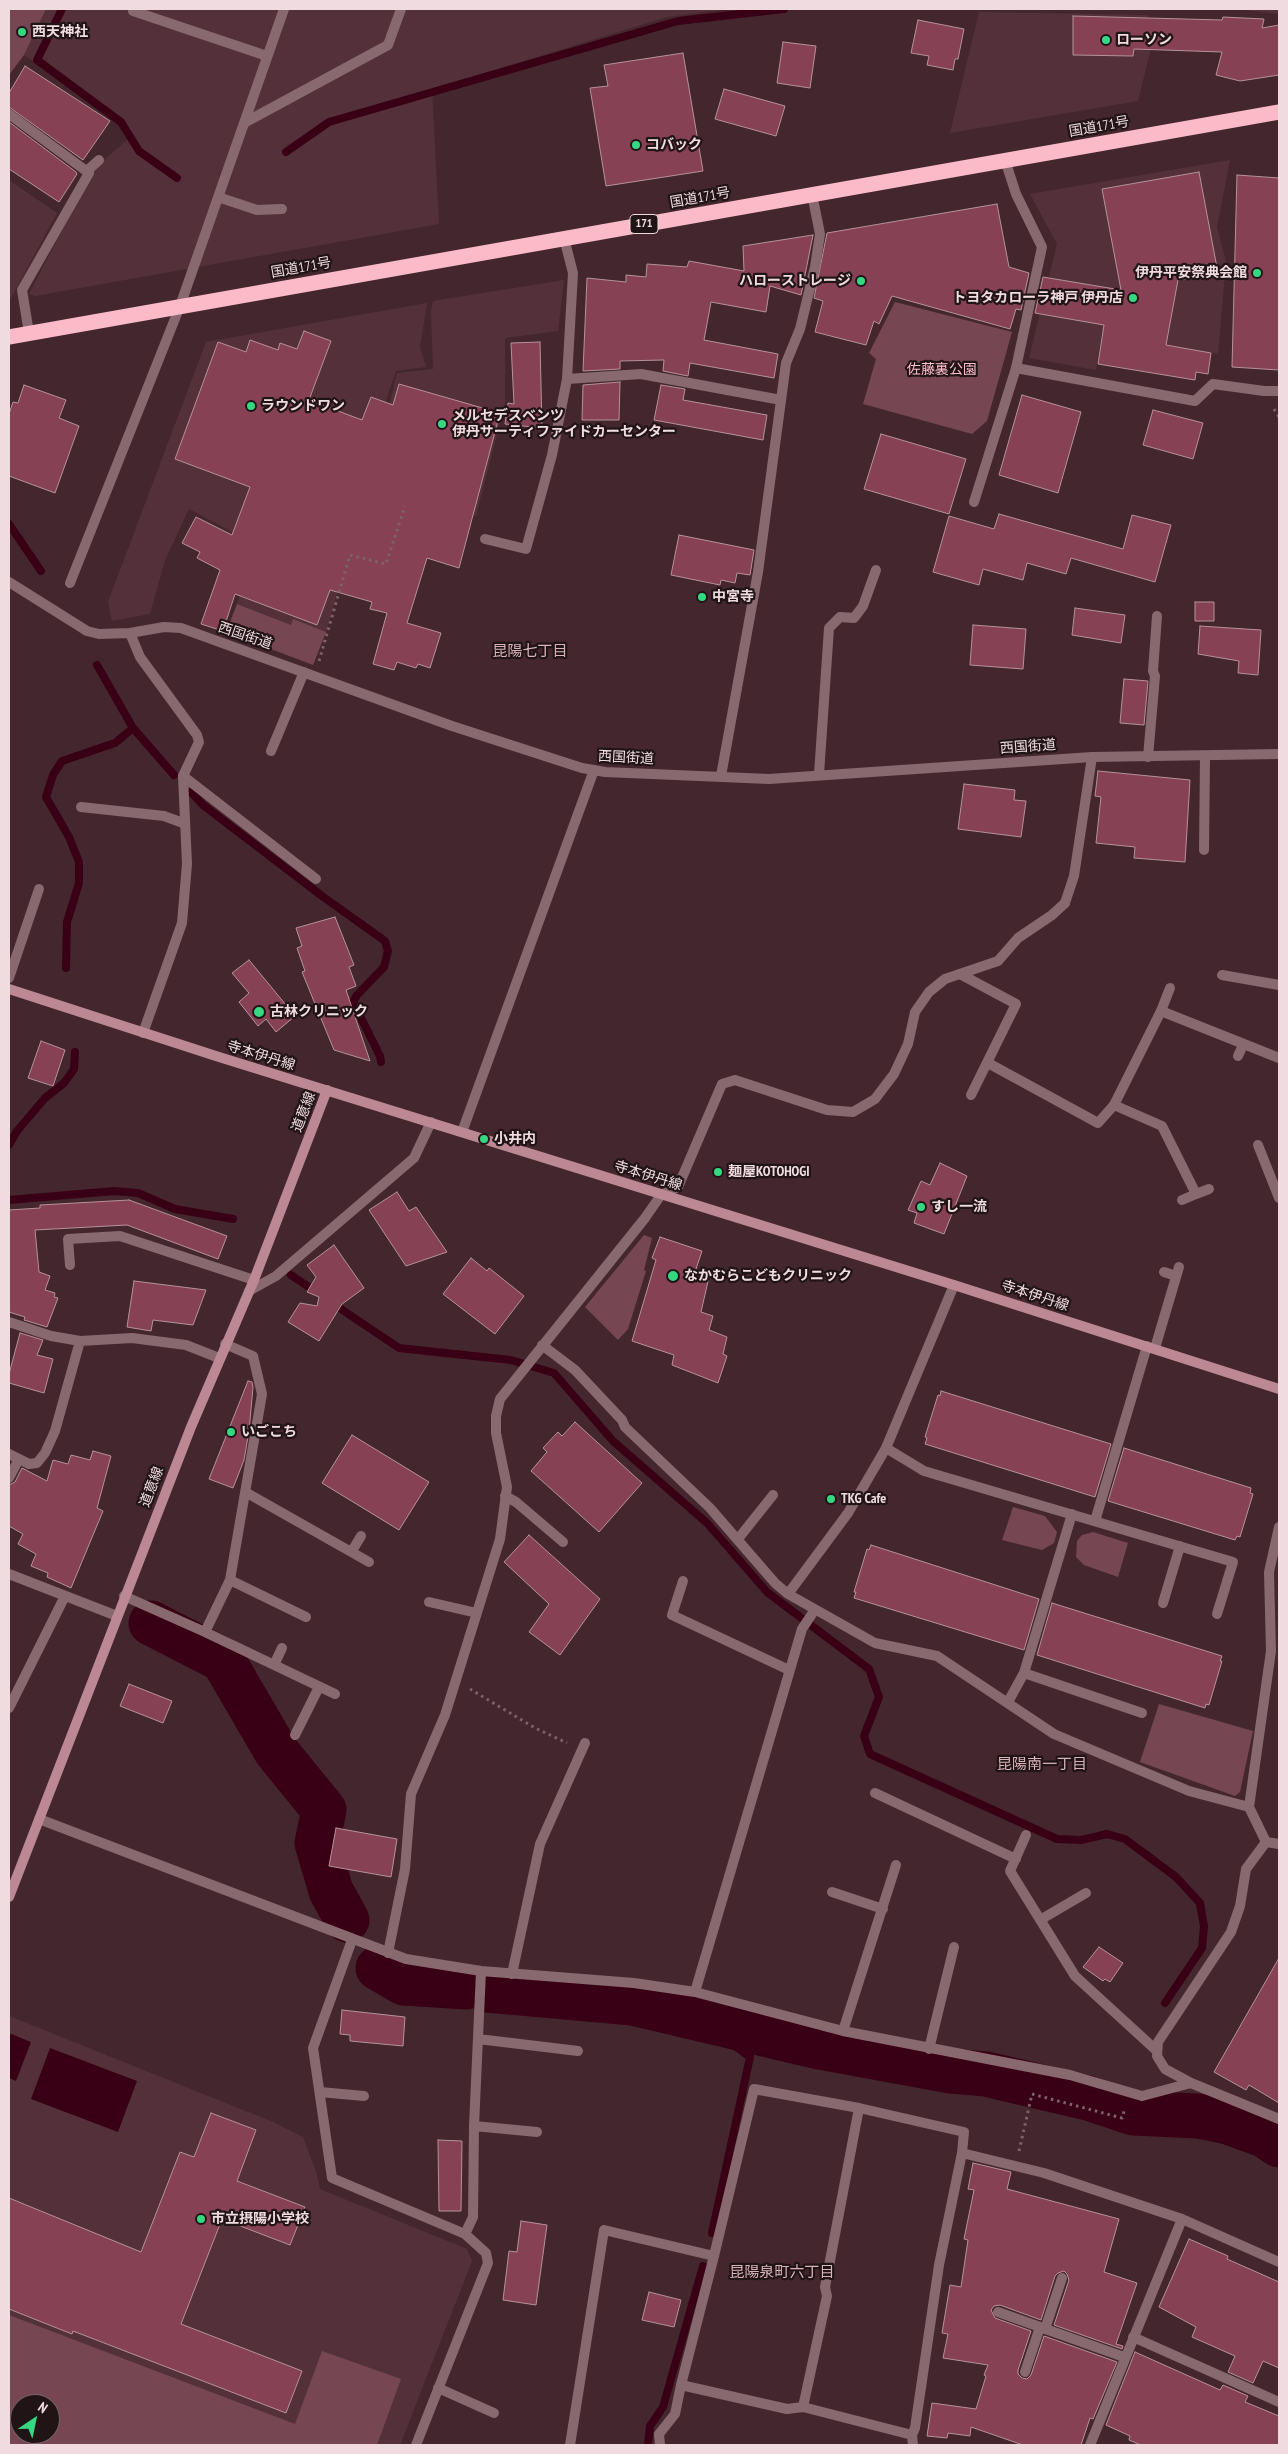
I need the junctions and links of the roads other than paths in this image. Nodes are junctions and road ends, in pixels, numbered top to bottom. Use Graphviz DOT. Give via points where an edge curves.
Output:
graph roads {
  1 [pos="284,9"];
  2 [pos="401,9"];
  3 [pos="133,11"];
  4 [pos="267,56"];
  5 [pos="1279,112"];
  6 [pos="9,114"];
  7 [pos="244,123"];
  8 [pos="99,160"];
  9 [pos="1004,160"];
  10 [pos="88,170"];
  11 [pos="812,194"];
  12 [pos="218,197"];
  13 [pos="282,209"];
  14 [pos="564,238"];
  15 [pos="180,306"];
  16 [pos="29,333"];
  17 [pos="9,337"];
  18 [pos="1016,368"];
  19 [pos="567,379"];
  20 [pos="1279,391"];
  21 [pos="781,400"];
  22 [pos="974,502"];
  23 [pos="485,539"];
  24 [pos="876,570"];
  25 [pos="9,582"];
  26 [pos="70,583"];
  27 [pos="1156,616"];
  28 [pos="130,633"];
  29 [pos="304,672"];
  30 [pos="271,751"];
  31 [pos="1279,754"];
  32 [pos="1205,756"];
  33 [pos="1092,757"];
  34 [pos="1148,757"];
  35 [pos="594,770"];
  36 [pos="818,774"];
  37 [pos="182,776"];
  38 [pos="721,776"];
  39 [pos="81,807"];
  40 [pos="183,823"];
  41 [pos="1204,850"];
  42 [pos="316,879"];
  43 [pos="39,889"];
  44 [pos="960,974"];
  45 [pos="1222,974"];
  46 [pos="9,978"];
  47 [pos="1279,985"];
  48 [pos="1170,988"];
  49 [pos="9,989"];
  50 [pos="1161,1011"];
  51 [pos="143,1033"];
  52 [pos="1243,1045"];
  53 [pos="1238,1056"];
  54 [pos="1279,1058"];
  55 [pos="988,1063"];
  56 [pos="327,1090"];
  57 [pos="971,1095"];
  58 [pos="1114,1105"];
  59 [pos="431,1122"];
  60 [pos="462,1132"];
  61 [pos="1258,1145"];
  62 [pos="1209,1189"];
  63 [pos="1196,1194"];
  64 [pos="661,1195"];
  65 [pos="1279,1198"];
  66 [pos="1182,1200"];
  67 [pos="70,1265"];
  68 [pos="1164,1272"];
  69 [pos="254,1280"];
  70 [pos="954,1285"];
  71 [pos="249,1291"];
  72 [pos="9,1322"];
  73 [pos="80,1341"];
  74 [pos="225,1344"];
  75 [pos="542,1345"];
  76 [pos="1151,1347"];
  77 [pos="219,1358"];
  78 [pos="1279,1389"];
  79 [pos="886,1448"];
  80 [pos="9,1454"];
  81 [pos="19,1459"];
  82 [pos="9,1478"];
  83 [pos="247,1493"];
  84 [pos="773,1495"];
  85 [pos="506,1496"];
  86 [pos="1072,1514"];
  87 [pos="1095,1521"];
  88 [pos="1279,1526"];
  89 [pos="361,1536"];
  90 [pos="738,1539"];
  91 [pos="563,1542"];
  92 [pos="1180,1546"];
  93 [pos="352,1551"];
  94 [pos="369,1562"];
  95 [pos="9,1574"];
  96 [pos="230,1580"];
  97 [pos="683,1581"];
  98 [pos="788,1594"];
  99 [pos="66,1596"];
  100 [pos="124,1596"];
  101 [pos="430,1602"];
  102 [pos="1163,1603"];
  103 [pos="814,1610"];
  104 [pos="477,1612"];
  105 [pos="1217,1614"];
  106 [pos="117,1616"];
  107 [pos="306,1617"];
  108 [pos="205,1632"];
  109 [pos="282,1648"];
  110 [pos="274,1665"];
  111 [pos="789,1670"];
  112 [pos="1024,1673"];
  113 [pos="319,1687"];
  114 [pos="335,1694"];
  115 [pos="1008,1702"];
  116 [pos="9,1708"];
  117 [pos="1142,1713"];
  118 [pos="295,1735"];
  119 [pos="583,1746"];
  120 [pos="875,1793"];
  121 [pos="1249,1808"];
  122 [pos="39,1819"];
  123 [pos="1026,1835"];
  124 [pos="1266,1842"];
  125 [pos="1279,1844"];
  126 [pos="1016,1859"];
  127 [pos="896,1865"];
  128 [pos="832,1892"];
  129 [pos="1086,1893"];
  130 [pos="9,1897"];
  131 [pos="883,1909"];
  132 [pos="1040,1920"];
  133 [pos="352,1940"];
  134 [pos="954,1947"];
  135 [pos="388,1952"];
  136 [pos="481,1971"];
  137 [pos="512,1974"];
  138 [pos="695,1992"];
  139 [pos="842,2031"];
  140 [pos="478,2039"];
  141 [pos="929,2049"];
  142 [pos="578,2051"];
  143 [pos="1157,2051"];
  144 [pos="1191,2083"];
  145 [pos="320,2092"];
  146 [pos="364,2096"];
  147 [pos="860,2108"];
  148 [pos="1279,2119"];
  149 [pos="474,2126"];
  150 [pos="538,2132"];
  151 [pos="962,2152"];
  152 [pos="1182,2220"];
  153 [pos="465,2234"];
  154 [pos="714,2256"];
  155 [pos="1279,2262"];
  156 [pos="1062,2278"];
  157 [pos="998,2312"];
  158 [pos="1042,2328"];
  159 [pos="1133,2337"];
  160 [pos="1124,2357"];
  161 [pos="1024,2372"];
  162 [pos="682,2385"];
  163 [pos="438,2388"];
  164 [pos="1279,2402"];
  165 [pos="803,2407"];
  166 [pos="494,2413"];
  167 [pos="913,2440"];
  168 [pos="416,2445"];
  169 [pos="570,2445"];
  170 [pos="660,2445"];
  171 [pos="1090,2445"];
  1 -- 4 [label="street"];
  2 -- 7 [label="street" via="388,45"];
  3 -- 4 [label="street"];
  4 -- 7 [label="street"];
  5 -- 9 [label="highway, 国道171号 / 171"];
  6 -- 10 [label="street"];
  7 -- 12 [label="street"];
  8 -- 10 [label="street"];
  9 -- 11 [label="highway, 国道171号 / 171"];
  9 -- 18 [label="street" via="1016,194 1042,247"];
  10 -- 16 [label="street" via="22,290"];
  11 -- 14 [label="highway, 国道171号 / 171"];
  11 -- 21 [label="street" via="820,234 800,329 786,363"];
  12 -- 13 [label="street" via="257,210"];
  12 -- 15 [label="street"];
  14 -- 15 [label="highway, 国道171号 / 171"];
  14 -- 19 [label="street" via="573,273"];
  15 -- 16 [label="highway, 国道171号 / 171"];
  15 -- 26 [label="street"];
  16 -- 17 [label="highway, 国道171号 / 171"];
  18 -- 20 [label="street" via="1195,401 1213,384"];
  18 -- 22 [label="street"];
  19 -- 21 [label="street" via="641,374"];
  19 -- 23 [label="street" via="552,455 526,549"];
  21 -- 38 [label="street" via="758,572"];
  24 -- 36 [label="street" via="863,606 854,618 840,617 829,628"];
  25 -- 28 [label="street, 西国街道" via="87,631"];
  27 -- 34 [label="street"];
  28 -- 29 [label="street, 西国街道" via="181,628"];
  28 -- 37 [label="street" via="140,656 197,735 199,742"];
  29 -- 30 [label="street"];
  29 -- 35 [label="street, 西国街道" via="452,726"];
  31 -- 32 [label="street, 西国街道"];
  32 -- 34 [label="street, 西国街道"];
  32 -- 41 [label="street"];
  33 -- 34 [label="street, 西国街道"];
  33 -- 36 [label="street, 西国街道"];
  33 -- 44 [label="street" via="1074,876 1064,903 1018,938 998,961"];
  35 -- 38 [label="street, 西国街道"];
  35 -- 60 [label="street"];
  36 -- 38 [label="street, 西国街道" via="769,779"];
  37 -- 40 [label="street"];
  37 -- 42 [label="street"];
  39 -- 40 [label="street" via="164,816"];
  40 -- 51 [label="street" via="187,864 182,923"];
  43 -- 46 [label="street"];
  44 -- 55 [label="street" via="1016,1004"];
  44 -- 64 [label="street" via="945,979 928,992 915,1012 908,1044 894,1074 875,1099 853,1112 827,1110 736,1080 722,1084 678,1187"];
  45 -- 47 [label="street"];
  48 -- 50 [label="street"];
  49 -- 51 [label="main road, 寺本伊丹線"];
  50 -- 52 [label="street"];
  50 -- 58 [label="street"];
  51 -- 56 [label="main road, 寺本伊丹線"];
  52 -- 53 [label="street"];
  52 -- 54 [label="street"];
  55 -- 57 [label="street"];
  55 -- 58 [label="street" via="1098,1123"];
  56 -- 59 [label="main road, 寺本伊丹線"];
  56 -- 69 [label="main road, 道意線"];
  58 -- 63 [label="street" via="1162,1126"];
  59 -- 60 [label="main road, 寺本伊丹線"];
  59 -- 71 [label="street" via="414,1158 276,1276"];
  60 -- 64 [label="main road, 寺本伊丹線"];
  61 -- 65 [label="street"];
  62 -- 63 [label="street"];
  63 -- 66 [label="street"];
  64 -- 70 [label="main road, 寺本伊丹線"];
  64 -- 75 [label="street"];
  67 -- 69 [label="street" via="68,1239 120,1236"];
  68 -- 76 [label="street" via="1178,1272"];
  69 -- 71 [label="main road, 道意線"];
  70 -- 76 [label="main road, 寺本伊丹線"];
  70 -- 79 [label="street"];
  71 -- 74 [label="main road, 道意線"];
  72 -- 73 [label="street" via="51,1336"];
  73 -- 77 [label="street" via="132,1338 186,1345"];
  73 -- 81 [label="street" via="55,1431 45,1453 37,1463 29,1464"];
  74 -- 77 [label="main road, 道意線"];
  74 -- 83 [label="street" via="253,1356 262,1394"];
  75 -- 85 [label="street" via="500,1399 496,1432"];
  75 -- 90 [label="street" via="575,1370 625,1427"];
  76 -- 78 [label="main road, 寺本伊丹線"];
  76 -- 87 [label="street"];
  77 -- 100 [label="main road, 道意線"];
  79 -- 86 [label="street" via="924,1471"];
  79 -- 98 [label="street" via="848,1513"];
  80 -- 81 [label="street"];
  81 -- 82 [label="street"];
  83 -- 93 [label="street"];
  83 -- 96 [label="street"];
  84 -- 90 [label="street"];
  85 -- 91 [label="street"];
  85 -- 104 [label="street" via="500,1538"];
  86 -- 87 [label="street"];
  86 -- 112 [label="street"];
  87 -- 92 [label="street"];
  88 -- 121 [label="street" via="1269,1572 1271,1651"];
  89 -- 93 [label="street"];
  90 -- 98 [label="street"];
  92 -- 102 [label="street"];
  92 -- 105 [label="street" via="1233,1562"];
  93 -- 94 [label="street"];
  95 -- 99 [label="street"];
  96 -- 107 [label="street"];
  96 -- 108 [label="street"];
  97 -- 111 [label="street" via="672,1615"];
  98 -- 103 [label="street"];
  99 -- 106 [label="street"];
  99 -- 116 [label="street"];
  100 -- 106 [label="main road, 道意線"];
  100 -- 108 [label="street"];
  101 -- 104 [label="street"];
  103 -- 111 [label="street" via="802,1629"];
  103 -- 115 [label="street" via="876,1643 937,1656"];
  104 -- 135 [label="street" via="445,1715 411,1794 405,1869"];
  106 -- 122 [label="main road, 道意線"];
  108 -- 110 [label="street"];
  109 -- 110 [label="street"];
  110 -- 113 [label="street"];
  111 -- 138 [label="street"];
  112 -- 115 [label="street"];
  112 -- 117 [label="street"];
  113 -- 114 [label="street"];
  113 -- 118 [label="street"];
  115 -- 121 [label="street" via="1054,1734 1189,1791"];
  119 -- 137 [label="street" via="540,1844"];
  120 -- 126 [label="street"];
  121 -- 124 [label="street"];
  122 -- 130 [label="main road, 道意線"];
  122 -- 133 [label="street"];
  123 -- 126 [label="street"];
  124 -- 125 [label="street"];
  124 -- 143 [label="street" via="1246,1868 1240,1906 1230,1932 1160,2037"];
  126 -- 132 [label="street" via="1010,1871"];
  127 -- 131 [label="street"];
  128 -- 131 [label="street"];
  129 -- 132 [label="street"];
  131 -- 139 [label="street"];
  132 -- 143 [label="street" via="1075,1976"];
  133 -- 135 [label="street"];
  133 -- 145 [label="street" via="313,2048"];
  134 -- 141 [label="street"];
  135 -- 136 [label="street" via="406,1959"];
  136 -- 137 [label="street"];
  136 -- 140 [label="street"];
  137 -- 138 [label="street" via="634,1983"];
  138 -- 139 [label="street"];
  139 -- 141 [label="street"];
  140 -- 142 [label="street"];
  140 -- 149 [label="street"];
  141 -- 144 [label="street" via="1070,2075 1142,2096"];
  143 -- 144 [label="street" via="1165,2070"];
  144 -- 148 [label="street"];
  145 -- 146 [label="street"];
  145 -- 153 [label="street" via="332,2178"];
  147 -- 151 [label="street" via="964,2132"];
  147 -- 154 [label="street" via="754,2089"];
  147 -- 165 [label="street" via="825,2287 828,2296"];
  149 -- 150 [label="street"];
  149 -- 153 [label="street" via="473,2217"];
  151 -- 152 [label="street" via="1044,2173"];
  151 -- 167 [label="street" via="939,2264"];
  152 -- 155 [label="street"];
  152 -- 159 [label="street"];
  153 -- 163 [label="street" via="486,2253 488,2263"];
  154 -- 162 [label="street"];
  154 -- 169 [label="street" via="604,2230"];
  156 -- 158 [label="street"];
  157 -- 158 [label="street"];
  158 -- 160 [label="street"];
  158 -- 161 [label="street"];
  159 -- 160 [label="street"];
  159 -- 164 [label="street"];
  160 -- 171 [label="street"];
  162 -- 165 [label="street" via="787,2408"];
  162 -- 170 [label="street" via="675,2414 659,2434"];
  163 -- 166 [label="street"];
  163 -- 168 [label="street"];
  165 -- 167 [label="street"];
}
